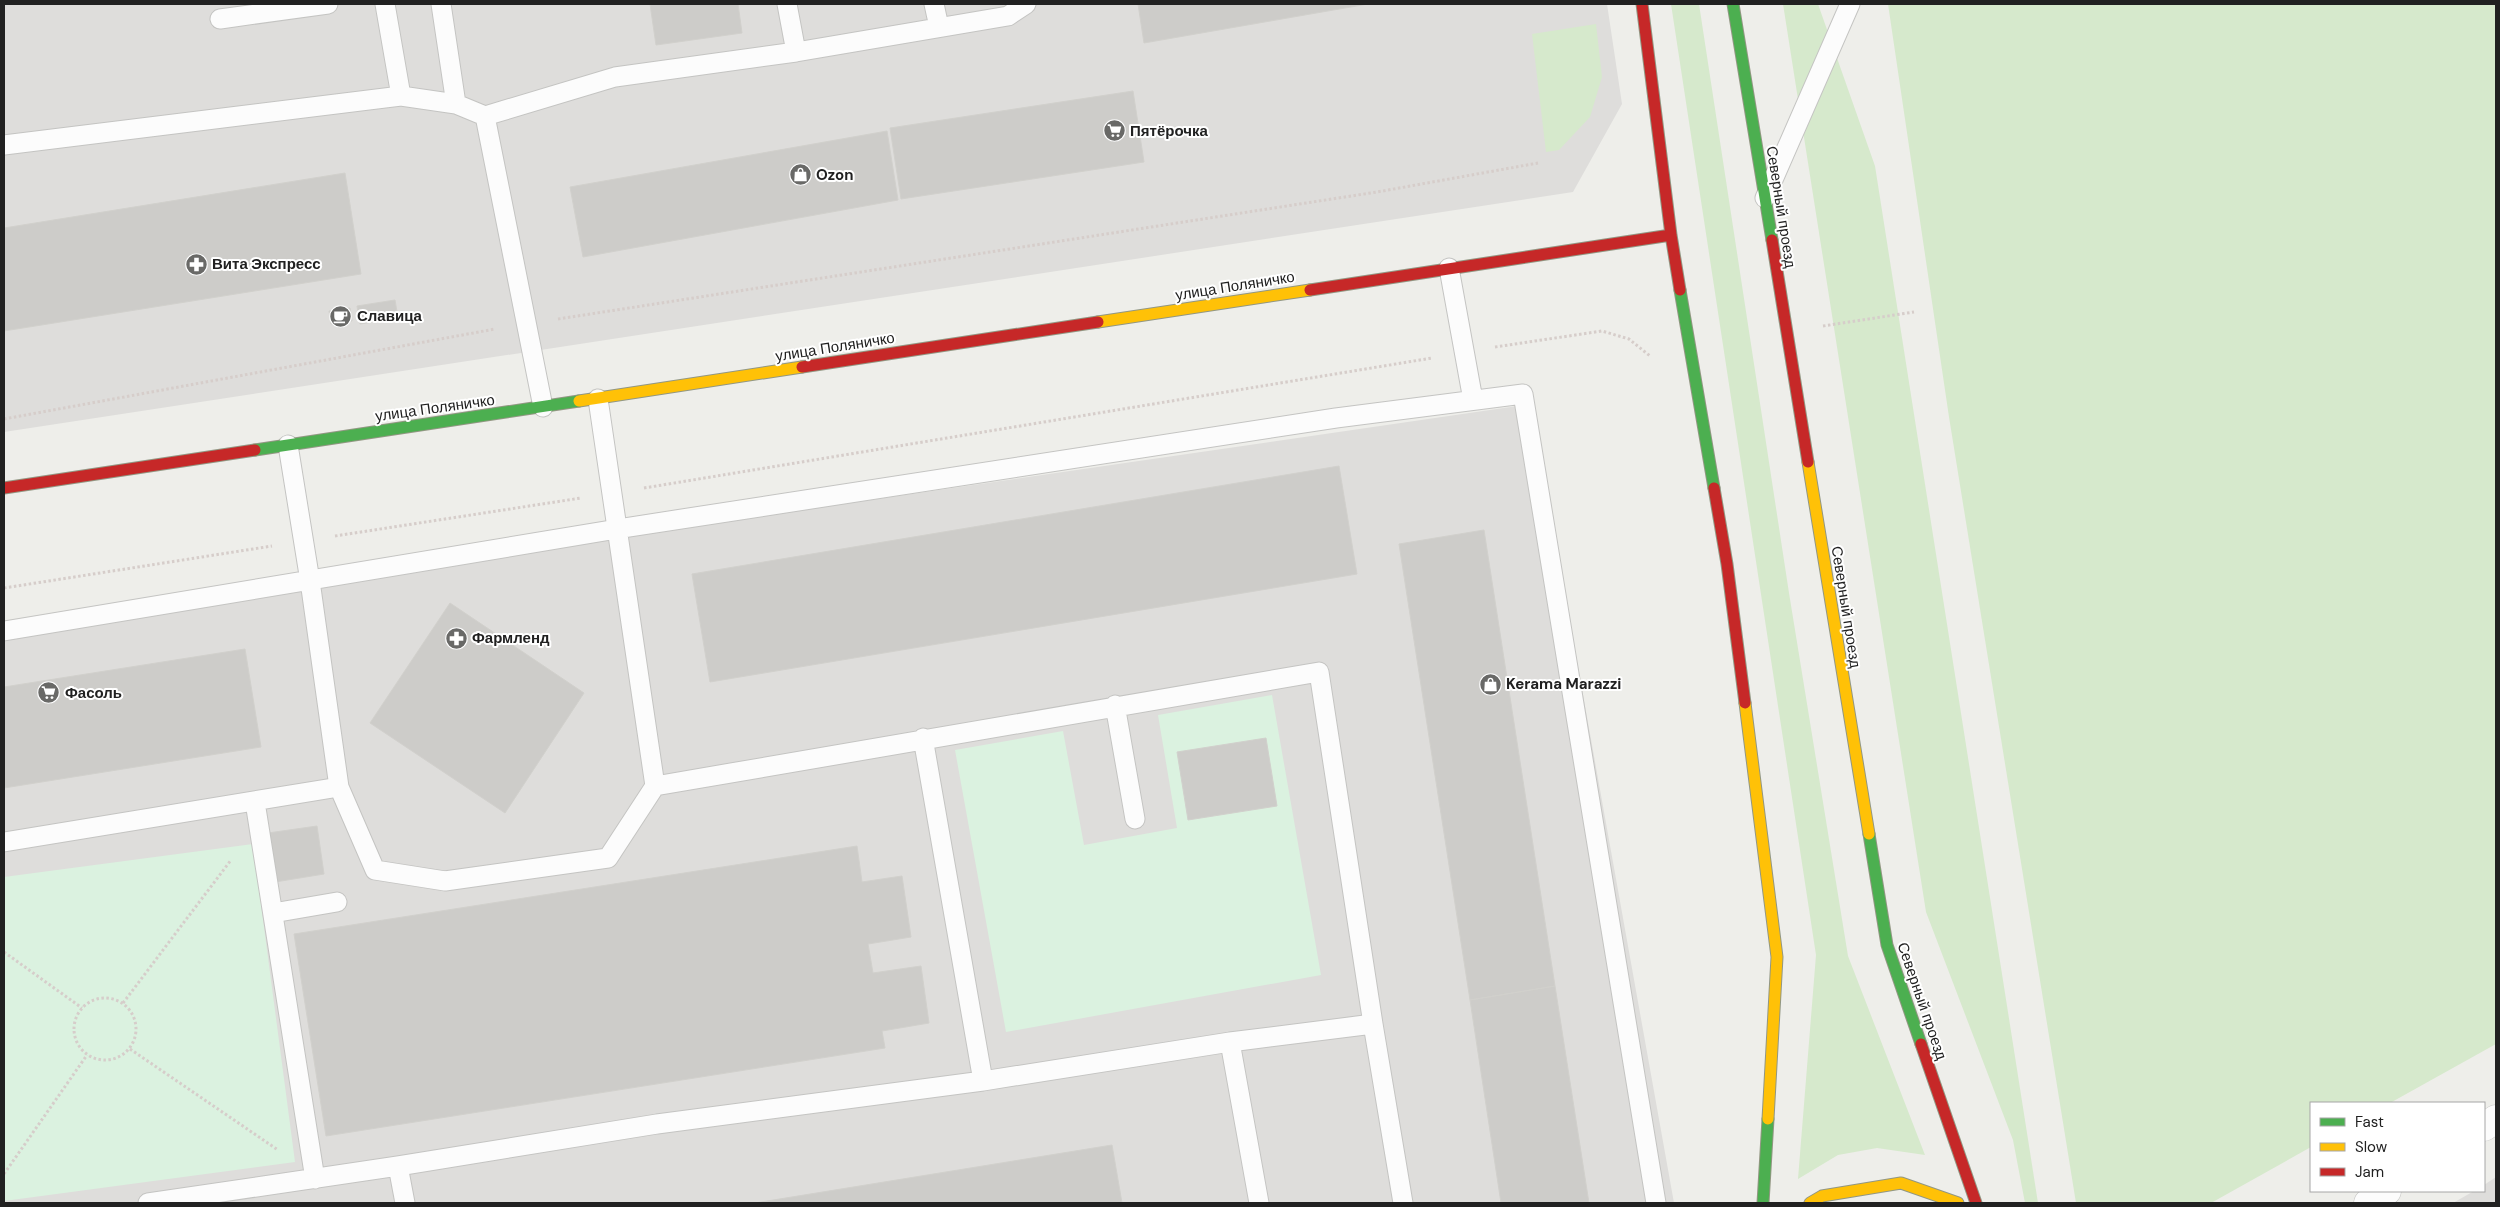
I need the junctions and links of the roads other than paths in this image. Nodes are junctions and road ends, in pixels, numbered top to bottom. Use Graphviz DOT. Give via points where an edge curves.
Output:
graph roads {
  1 [pos="328,4"];
  2 [pos="385,4"];
  3 [pos="441,4"];
  4 [pos="787,4"];
  5 [pos="934,4"];
  6 [pos="1026,4"];
  7 [pos="1642,4"];
  8 [pos="1733,4"];
  9 [pos="1850,4"];
  10 [pos="220,19"];
  11 [pos="939,27"];
  12 [pos="796,52"];
  13 [pos="401,96"];
  14 [pos="456,104"];
  15 [pos="485,116"];
  16 [pos="4,144"];
  17 [pos="1764,199"];
  18 [pos="1671,235"];
  19 [pos="1450,268"];
  20 [pos="598,399"];
  21 [pos="1472,400"];
  22 [pos="543,407"];
  23 [pos="288,445"];
  24 [pos="4,488"];
  25 [pos="617,529"];
  26 [pos="310,580"];
  27 [pos="4,631"];
  28 [pos="1115,705"];
  29 [pos="923,738"];
  30 [pos="655,786"];
  31 [pos="339,787"];
  32 [pos="255,802"];
  33 [pos="1135,819"];
  34 [pos="4,842"];
  35 [pos="338,902"];
  36 [pos="274,913"];
  37 [pos="1373,1024"];
  38 [pos="1230,1042"];
  39 [pos="983,1081"];
  40 [pos="2496,1119"];
  41 [pos="2485,1126"];
  42 [pos="398,1166"];
  43 [pos="313,1171"];
  44 [pos="2385,1192"];
  45 [pos="148,1203"];
  46 [pos="405,1203"];
  47 [pos="1259,1203"];
  48 [pos="1403,1203"];
  49 [pos="1656,1203"];
  50 [pos="1763,1203"];
  51 [pos="1810,1203"];
  52 [pos="1958,1203"];
  53 [pos="1976,1203"];
  54 [pos="2368,1203"];
  1 -- 10 [label="lane"];
  2 -- 13 [label="lane"];
  3 -- 14 [label="lane"];
  4 -- 12 [label="lane"];
  5 -- 11 [label="lane"];
  6 -- 11 [label="lane" via="1008,16"];
  7 -- 18 [label="main road"];
  8 -- 17 [label="main road, Северный проезд"];
  9 -- 17 [label="lane"];
  11 -- 12 [label="lane"];
  12 -- 15 [label="lane" via="615,77"];
  13 -- 14 [label="lane"];
  13 -- 16 [label="lane"];
  14 -- 15 [label="lane"];
  15 -- 22 [label="lane"];
  17 -- 53 [label="main road, Северный проезд" via="1887,945"];
  18 -- 19 [label="main road, улица Поляничко"];
  18 -- 50 [label="main road" via="1727,564 1777,957"];
  19 -- 20 [label="main road, улица Поляничко"];
  19 -- 21 [label="lane"];
  20 -- 22 [label="main road, улица Поляничко"];
  20 -- 25 [label="lane"];
  21 -- 25 [label="lane"];
  21 -- 49 [label="lane" via="1523,394"];
  22 -- 23 [label="main road, улица Поляничко"];
  23 -- 24 [label="main road, улица Поляничко"];
  23 -- 26 [label="lane"];
  25 -- 26 [label="lane"];
  25 -- 30 [label="lane"];
  26 -- 27 [label="lane"];
  26 -- 31 [label="lane"];
  28 -- 29 [label="lane"];
  28 -- 33 [label="lane"];
  28 -- 37 [label="lane" via="1319,672"];
  29 -- 30 [label="lane"];
  29 -- 39 [label="lane"];
  30 -- 31 [label="lane" via="608,858 445,881 375,870"];
  31 -- 32 [label="lane"];
  32 -- 34 [label="lane"];
  32 -- 36 [label="lane"];
  35 -- 36 [label="lane"];
  36 -- 43 [label="lane"];
  37 -- 38 [label="lane"];
  37 -- 48 [label="lane"];
  38 -- 39 [label="lane"];
  38 -- 47 [label="lane"];
  39 -- 42 [label="lane" via="657,1124"];
  40 -- 41 [label="street"];
  42 -- 43 [label="lane"];
  42 -- 46 [label="lane"];
  43 -- 45 [label="lane"];
  44 -- 54 [label="street"];
  51 -- 52 [label="main road" via="1822,1196 1902,1183"];
}
